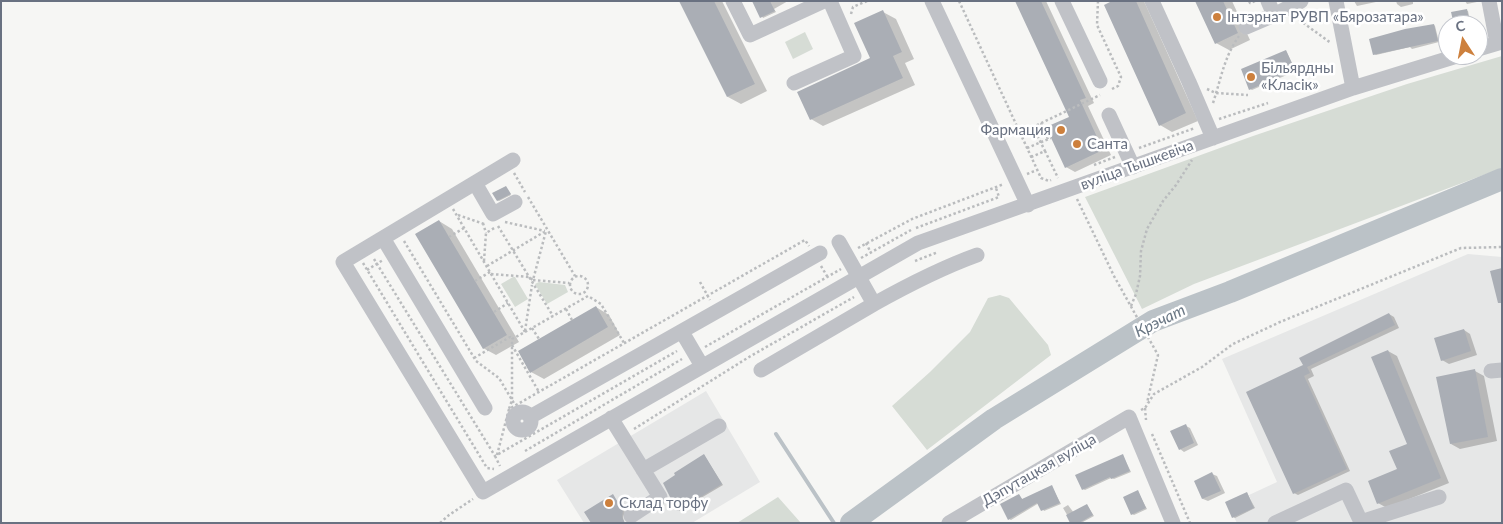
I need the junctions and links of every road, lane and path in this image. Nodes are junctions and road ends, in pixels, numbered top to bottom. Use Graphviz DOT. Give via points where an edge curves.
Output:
graph roads {
  1 [pos="734,1"];
  2 [pos="824,1"];
  3 [pos="830,1"];
  4 [pos="867,1"];
  5 [pos="932,1"];
  6 [pos="959,1"];
  7 [pos="1062,1"];
  8 [pos="1098,1"];
  9 [pos="1152,1"];
  10 [pos="1249,1"];
  11 [pos="1255,1"];
  12 [pos="1301,1"];
  13 [pos="1336,1"];
  14 [pos="1489,1"];
  15 [pos="1277,8"];
  16 [pos="1246,27"];
  17 [pos="845,35"];
  18 [pos="1499,43"];
  19 [pos="1337,47"];
  20 [pos="1438,62"];
  21 [pos="1189,82"];
  22 [pos="794,83"];
  23 [pos="1353,88"];
  24 [pos="1103,89"];
  25 [pos="1216,93"];
  26 [pos="1248,95"];
  27 [pos="1109,115"];
  28 [pos="1203,115"];
  29 [pos="1041,123"];
  30 [pos="1033,127"];
  31 [pos="1017,128"];
  32 [pos="1213,138"];
  33 [pos="1041,142"];
  34 [pos="1195,144"];
  35 [pos="1027,148"];
  36 [pos="1045,151"];
  37 [pos="1031,157"];
  38 [pos="511,162"];
  39 [pos="1133,167"];
  40 [pos="1037,170"];
  41 [pos="1058,178"];
  42 [pos="1016,179"];
  43 [pos="475,183"];
  44 [pos="996,188"];
  45 [pos="1072,188"];
  46 [pos="999,197"];
  47 [pos="515,202"];
  48 [pos="451,205"];
  49 [pos="1028,205"];
  50 [pos="495,220"];
  51 [pos="483,223"];
  52 [pos="498,226"];
  53 [pos="464,228"];
  54 [pos="397,230"];
  55 [pos="546,231"];
  56 [pos="486,233"];
  57 [pos="449,237"];
  58 [pos="383,238"];
  59 [pos="1502,247"];
  60 [pos="367,248"];
  61 [pos="842,248"];
  62 [pos="513,251"];
  63 [pos="978,255"];
  64 [pos="819,259"];
  65 [pos="484,261"];
  66 [pos="487,266"];
  67 [pos="491,273"];
  68 [pos="575,276"];
  69 [pos="858,277"];
  70 [pos="529,278"];
  71 [pos="475,281"];
  72 [pos="533,282"];
  73 [pos="569,283"];
  74 [pos="584,292"];
  75 [pos="588,296"];
  76 [pos="508,303"];
  77 [pos="874,304"];
  78 [pos="1131,306"];
  79 [pos="566,309"];
  80 [pos="494,312"];
  81 [pos="553,316"];
  82 [pos="572,320"];
  83 [pos="532,328"];
  84 [pos="525,332"];
  85 [pos="686,338"];
  86 [pos="512,339"];
  87 [pos="538,339"];
  88 [pos="624,343"];
  89 [pos="512,344"];
  90 [pos="474,358"];
  91 [pos="702,366"];
  92 [pos="761,370"];
  93 [pos="538,392"];
  94 [pos="512,400"];
  95 [pos="515,405"];
  96 [pos="485,408"];
  97 [pos="1145,408"];
  98 [pos="509,409"];
  99 [pos="530,417"];
  100 [pos="1129,417"];
  101 [pos="612,418"];
  102 [pos="720,426"];
  103 [pos="496,456"];
  104 [pos="500,466"];
  105 [pos="643,470"];
  106 [pos="483,492"];
  107 [pos="1439,497"];
  108 [pos="631,516"];
  109 [pos="440,523"];
  110 [pos="949,523"];
  111 [pos="1174,523"];
  112 [pos="1190,523"];
  113 [pos="1275,523"];
  1 -- 2 [label="street" via="750,35"];
  3 -- 17 [label="street"];
  4 -- 17 [label="path" via="853,7"];
  5 -- 42 [label="street"];
  6 -- 31 [label="path"];
  7 -- 24 [label="street"];
  8 -- 24 [label="path" via="1097,26 1121,77 1118,86"];
  9 -- 21 [label="street"];
  10 -- 11 [label="path"];
  12 -- 15 [label="street"];
  13 -- 23 [label="street"];
  14 -- 18 [label="street"];
  15 -- 16 [label="street"];
  15 -- 19 [label="path"];
  16 -- 25 [label="path" via="1232,46"];
  17 -- 22 [label="street" via="854,56"];
  20 -- 23 [label="street, вуліца Тышкевіча"];
  21 -- 25 [label="path"];
  21 -- 28 [label="street"];
  23 -- 32 [label="street, вуліца Тышкевіча"];
  24 -- 29 [label="path"];
  25 -- 26 [label="path"];
  25 -- 28 [label="path" via="1210,111"];
  27 -- 39 [label="street"];
  28 -- 32 [label="street"];
  29 -- 30 [label="path"];
  29 -- 33 [label="path" via="1049,138"];
  30 -- 31 [label="path"];
  30 -- 33 [label="path"];
  31 -- 35 [label="path"];
  32 -- 34 [label="street, вуліца Тышкевіча"];
  33 -- 35 [label="path"];
  33 -- 36 [label="path"];
  34 -- 39 [label="street, вуліца Тышкевіча"];
  34 -- 78 [label="path" via="1195,155 1147,229 1141,250 1140,276"];
  35 -- 37 [label="path"];
  36 -- 37 [label="path"];
  36 -- 41 [label="path"];
  37 -- 40 [label="path"];
  38 -- 43 [label="street"];
  38 -- 55 [label="path"];
  39 -- 45 [label="street, вуліца Тышкевіча"];
  40 -- 41 [label="path" via="1041,178 1049,181"];
  40 -- 42 [label="path"];
  41 -- 45 [label="path" via="1065,176"];
  42 -- 44 [label="path"];
  42 -- 49 [label="street"];
  43 -- 47 [label="street" via="493,214"];
  43 -- 54 [label="street"];
  44 -- 46 [label="path"];
  44 -- 61 [label="path"];
  45 -- 49 [label="street, вуліца Тышкевіча"];
  45 -- 78 [label="path"];
  48 -- 53 [label="path"];
  49 -- 69 [label="street, вуліца Тышкевіча" via="918,243"];
  50 -- 52 [label="path"];
  51 -- 56 [label="path"];
  52 -- 55 [label="path" via="505,222"];
  52 -- 56 [label="path"];
  52 -- 62 [label="path"];
  53 -- 57 [label="path"];
  53 -- 65 [label="path"];
  54 -- 58 [label="street"];
  54 -- 90 [label="path"];
  55 -- 62 [label="path"];
  55 -- 68 [label="path"];
  55 -- 72 [label="path"];
  56 -- 65 [label="path"];
  58 -- 60 [label="street"];
  58 -- 96 [label="street"];
  59 -- 97 [label="path" via="1461,248 1280,322 1233,344 1202,367 1154,394"];
  60 -- 103 [label="path"];
  60 -- 106 [label="street" via="343,262"];
  61 -- 64 [label="path"];
  61 -- 69 [label="street"];
  62 -- 66 [label="path"];
  62 -- 70 [label="path"];
  63 -- 77 [label="street" via="913,282"];
  64 -- 85 [label="street"];
  64 -- 88 [label="path" via="805,240"];
  65 -- 66 [label="path"];
  66 -- 67 [label="path"];
  67 -- 70 [label="path"];
  67 -- 71 [label="path"];
  67 -- 76 [label="path"];
  68 -- 73 [label="path"];
  68 -- 74 [label="path" via="586,279 588,286"];
  69 -- 77 [label="street"];
  69 -- 91 [label="street, вуліца Тышкевіча"];
  70 -- 72 [label="path"];
  72 -- 73 [label="path"];
  72 -- 81 [label="path"];
  72 -- 84 [label="path"];
  73 -- 74 [label="path" via="574,293"];
  74 -- 75 [label="path"];
  75 -- 79 [label="path"];
  75 -- 88 [label="path" via="601,304"];
  76 -- 80 [label="path"];
  76 -- 84 [label="path"];
  77 -- 92 [label="street"];
  78 -- 97 [label="path" via="1158,355"];
  79 -- 81 [label="path"];
  79 -- 82 [label="path"];
  81 -- 83 [label="path"];
  83 -- 84 [label="path"];
  83 -- 87 [label="path"];
  84 -- 86 [label="path"];
  85 -- 91 [label="street"];
  85 -- 99 [label="street"];
  85 -- 103 [label="path"];
  86 -- 89 [label="path"];
  86 -- 90 [label="path" via="510,336"];
  88 -- 93 [label="path"];
  89 -- 93 [label="path"];
  89 -- 94 [label="path"];
  90 -- 94 [label="path" via="499,378"];
  91 -- 101 [label="street, вуліца Тышкевіча"];
  93 -- 95 [label="path"];
  94 -- 95 [label="path"];
  94 -- 98 [label="path"];
  95 -- 98 [label="path"];
  97 -- 100 [label="path"];
  97 -- 112 [label="path" via="1146,420"];
  98 -- 103 [label="path"];
  100 -- 110 [label="street, Дэпутацкая вуліца"];
  100 -- 111 [label="street"];
  101 -- 105 [label="street"];
  101 -- 106 [label="street, вуліца Тышкевіча"];
  102 -- 105 [label="street"];
  103 -- 104 [label="path"];
  105 -- 108 [label="street" via="660,497"];
  106 -- 109 [label="path"];
  107 -- 113 [label="street" via="1361,522 1346,490"];
}
